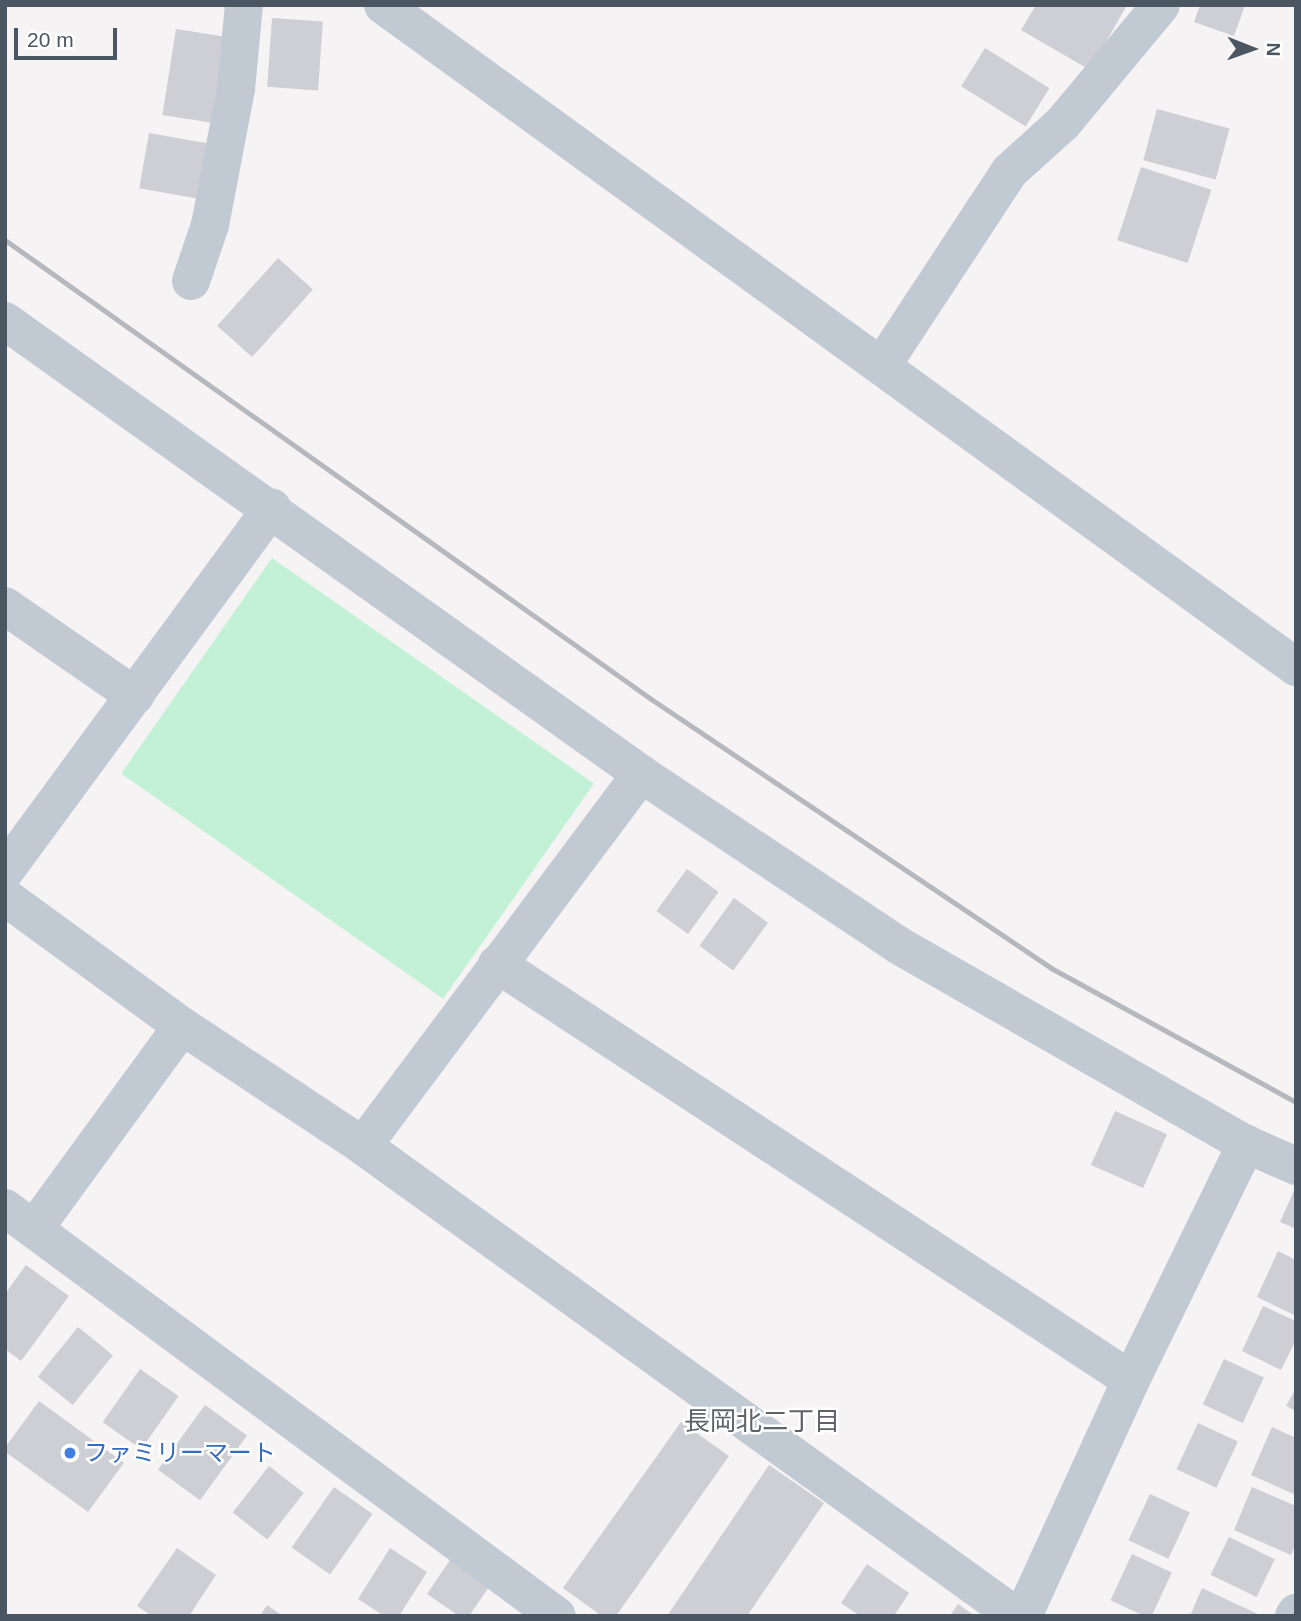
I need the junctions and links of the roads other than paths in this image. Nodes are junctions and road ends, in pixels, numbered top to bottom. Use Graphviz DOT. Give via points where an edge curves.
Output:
graph roads {
  1 [pos="383,5"];
  2 [pos="1161,5"];
  3 [pos="238,7"];
  4 [pos="191,282"];
  5 [pos="5,321"];
  6 [pos="883,363"];
  7 [pos="272,508"];
  8 [pos="5,606"];
  9 [pos="1296,667"];
  10 [pos="135,696"];
  11 [pos="641,774"];
  12 [pos="5,872"];
  13 [pos="5,897"];
  14 [pos="497,964"];
  15 [pos="182,1026"];
  16 [pos="1247,1144"];
  17 [pos="363,1146"];
  18 [pos="1296,1166"];
  19 [pos="20,1219"];
  20 [pos="1130,1380"];
  21 [pos="510,1602"];
  22 [pos="557,1616"];
  23 [pos="1016,1616"];
  24 [pos="1023,1616"];
  1 -- 6 [label="street"];
  2 -- 6 [label="street" via="1062,123 1010,171"];
  3 -- 4 [label="street" via="236,89 210,225"];
  5 -- 7 [label="street"];
  6 -- 9 [label="street"];
  7 -- 10 [label="street"];
  7 -- 11 [label="street"];
  8 -- 10 [label="street"];
  10 -- 12 [label="street"];
  11 -- 14 [label="street"];
  11 -- 16 [label="street" via="898,945"];
  13 -- 15 [label="street"];
  14 -- 17 [label="street"];
  14 -- 20 [label="street"];
  15 -- 17 [label="street"];
  15 -- 19 [label="street"];
  16 -- 18 [label="street"];
  16 -- 20 [label="street"];
  17 -- 23 [label="street"];
  19 -- 21 [label="street"];
  20 -- 24 [label="street"];
  21 -- 22 [label="street"];
}
